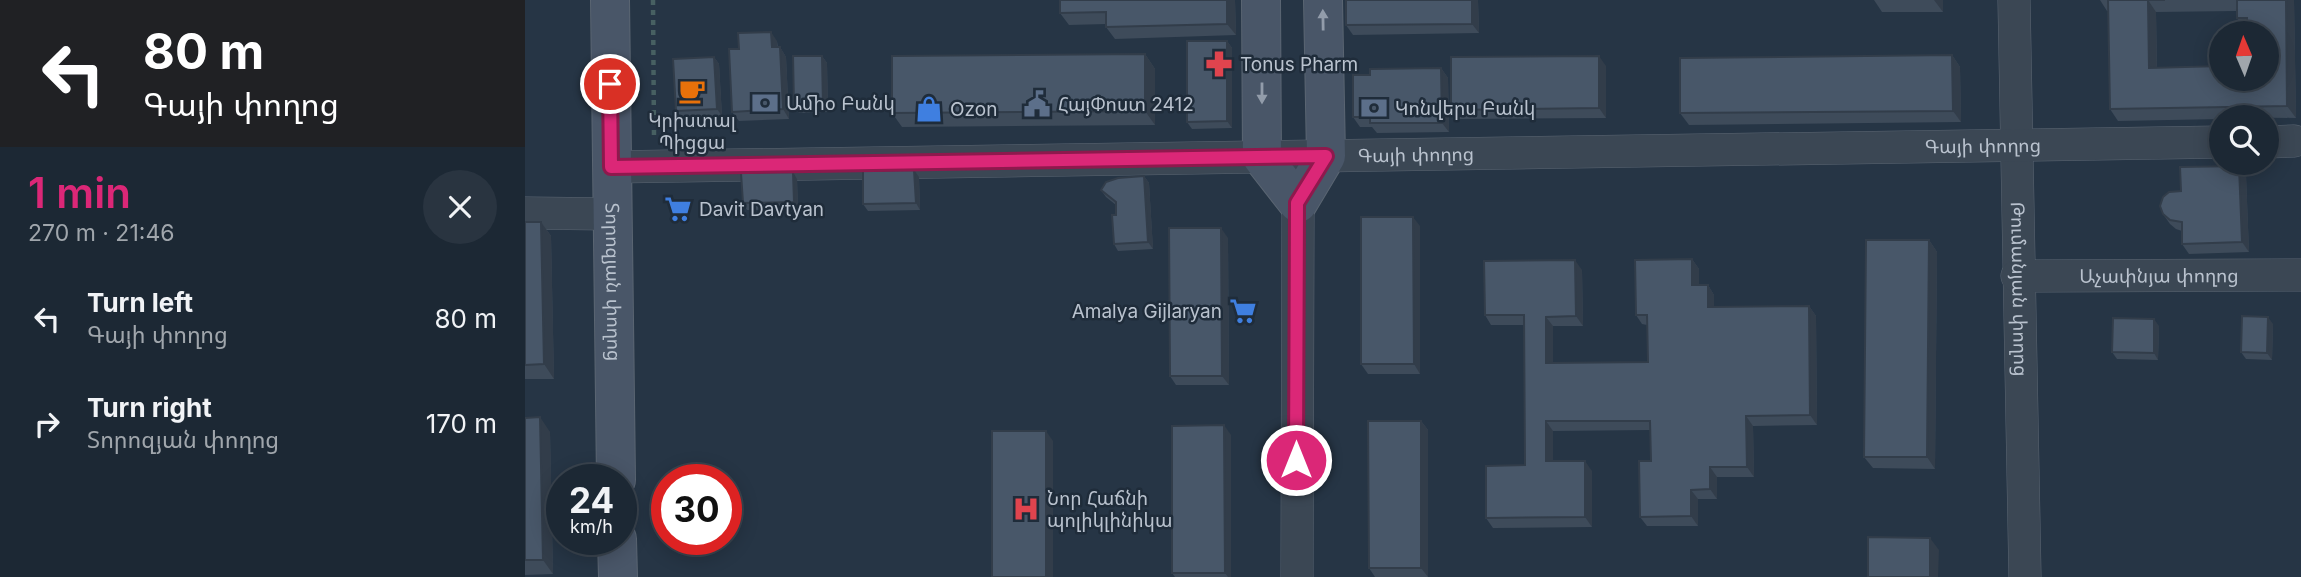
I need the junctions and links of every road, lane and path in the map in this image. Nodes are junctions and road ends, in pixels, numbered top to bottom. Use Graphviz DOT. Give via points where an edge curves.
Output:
graph roads {
  1 [pos="610,0"];
  2 [pos="653,0"];
  3 [pos="1261,0"];
  4 [pos="1323,0"];
  5 [pos="2014,0"];
  6 [pos="655,140"];
  7 [pos="2209,142"];
  8 [pos="2017,145"];
  9 [pos="1326,156"];
  10 [pos="1262,157"];
  11 [pos="611,167"];
  12 [pos="1297,203"];
  13 [pos="525,213"];
  14 [pos="612,214"];
  15 [pos="2301,275"];
  16 [pos="2017,276"];
  17 [pos="616,464"];
  18 [pos="617,555"];
  19 [pos="618,577"];
  20 [pos="1297,577"];
  21 [pos="2025,577"];
  1 -- 11 [label="street, Տորոզյան փողոց"];
  2 -- 6 [label="path"];
  3 -- 10 [label="street, one-way"];
  9 -- 4 [label="street, one-way"];
  5 -- 8 [label="street, Թումանյան փողոց"];
  7 -- 8 [label="street, Գայի փողոց"];
  8 -- 9 [label="street, Գայի փողոց"];
  8 -- 16 [label="street, Թումանյան փողոց"];
  9 -- 10 [label="street, Գայի փողոց"];
  9 -- 12 [label="street"];
  10 -- 11 [label="street, Գայի փողոց"];
  10 -- 12 [label="street"];
  11 -- 14 [label="street, Տորոզյան փողոց"];
  12 -- 20 [label="street"];
  13 -- 14 [label="street"];
  14 -- 17 [label="street, Տորոզյան փողոց"];
  15 -- 16 [label="street, Աչափնյա փողոց"];
  16 -- 21 [label="street, Թումանյան փողոց"];
  18 -- 19 [label="street"];
}
